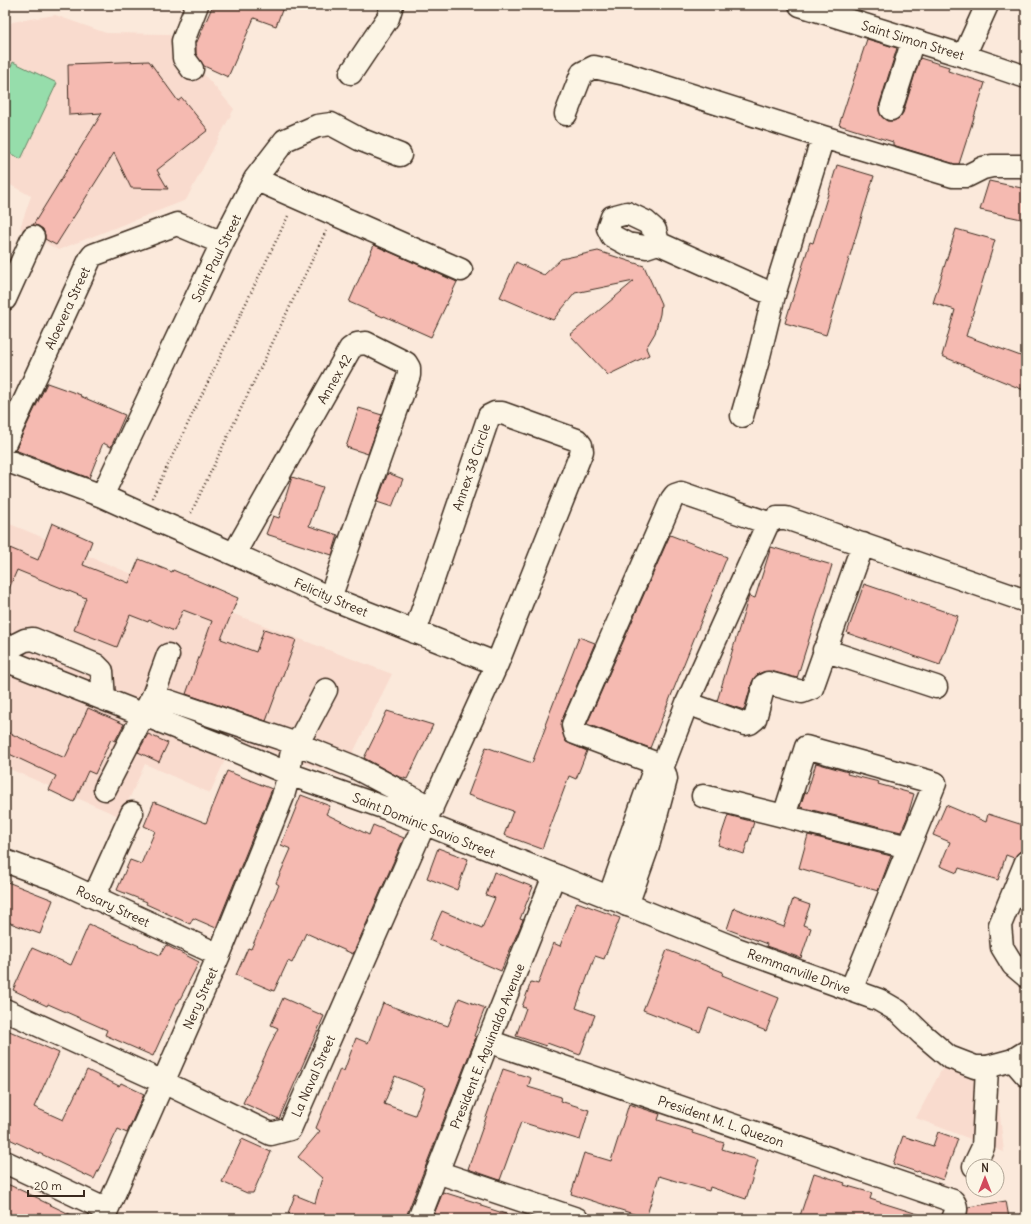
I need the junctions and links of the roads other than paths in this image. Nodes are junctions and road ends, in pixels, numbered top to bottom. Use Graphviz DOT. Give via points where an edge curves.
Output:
graph roads {
  1 [pos="197,5"];
  2 [pos="392,5"];
  3 [pos="800,5"];
  4 [pos="987,5"];
  5 [pos="913,40"];
  6 [pos="964,56"];
  7 [pos="192,69"];
  8 [pos="351,73"];
  9 [pos="1026,77"];
  10 [pos="891,109"];
  11 [pos="566,114"];
  12 [pos="823,137"];
  13 [pos="400,155"];
  14 [pos="1026,167"];
  15 [pos="255,179"];
  16 [pos="33,237"];
  17 [pos="658,243"];
  18 [pos="222,244"];
  19 [pos="461,270"];
  20 [pos="774,294"];
  21 [pos="5,299"];
  22 [pos="742,416"];
  23 [pos="5,443"];
  24 [pos="5,460"];
  25 [pos="102,496"];
  26 [pos="768,523"];
  27 [pos="863,544"];
  28 [pos="234,554"];
  29 [pos="330,598"];
  30 [pos="1026,601"];
  31 [pos="416,632"];
  32 [pos="5,650"];
  33 [pos="824,650"];
  34 [pos="168,655"];
  35 [pos="5,660"];
  36 [pos="497,664"];
  37 [pos="936,687"];
  38 [pos="326,690"];
  39 [pos="104,699"];
  40 [pos="687,703"];
  41 [pos="148,705"];
  42 [pos="297,744"];
  43 [pos="662,769"];
  44 [pos="289,774"];
  45 [pos="105,789"];
  46 [pos="703,796"];
  47 [pos="132,813"];
  48 [pos="428,816"];
  49 [pos="784,816"];
  50 [pos="908,847"];
  51 [pos="5,861"];
  52 [pos="1026,862"];
  53 [pos="559,877"];
  54 [pos="94,897"];
  55 [pos="618,902"];
  56 [pos="219,955"];
  57 [pos="1026,976"];
  58 [pos="851,990"];
  59 [pos="5,1010"];
  60 [pos="488,1041"];
  61 [pos="1022,1062"];
  62 [pos="987,1067"];
  63 [pos="163,1082"];
  64 [pos="979,1158"];
  65 [pos="5,1162"];
  66 [pos="437,1172"];
  67 [pos="953,1210"];
  68 [pos="105,1215"];
  69 [pos="419,1219"];
  70 [pos="577,1219"];
  1 -- 7 [label="street" via="183,41 184,58"];
  2 -- 8 [label="street" via="388,18"];
  3 -- 5 [label="street, Saint Simon Street"];
  4 -- 6 [label="street"];
  5 -- 6 [label="street, Saint Simon Street"];
  5 -- 10 [label="street"];
  6 -- 9 [label="street, Saint Simon Street"];
  11 -- 12 [label="street" via="582,73 594,67 625,74"];
  12 -- 14 [label="street" via="953,176 967,176 992,166"];
  12 -- 20 [label="street"];
  13 -- 15 [label="street, Saint Paul Street" via="358,139 331,124 317,126 284,140"];
  15 -- 18 [label="street, Saint Paul Street"];
  15 -- 19 [label="street"];
  16 -- 21 [label="street"];
  17 -- 20 [label="street"];
  18 -- 23 [label="street, Aloevera Street" via="177,224 93,255"];
  18 -- 25 [label="street, Saint Paul Street"];
  20 -- 22 [label="street"];
  24 -- 25 [label="street, Felicity Street"];
  25 -- 28 [label="street, Felicity Street"];
  26 -- 27 [label="street" via="777,518 786,518"];
  26 -- 40 [label="street"];
  26 -- 43 [label="street" via="681,493 675,495 573,725 576,733"];
  27 -- 30 [label="street"];
  27 -- 33 [label="street"];
  28 -- 29 [label="street, Felicity Street"];
  28 -- 29 [label="street, Annex 42" via="350,349 357,344 366,343 406,363 410,368 410,375"];
  29 -- 31 [label="street, Felicity Street"];
  31 -- 36 [label="street, Felicity Street"];
  31 -- 36 [label="street, Annex 38 Circle" via="489,416 502,413 577,440 582,445 582,451"];
  32 -- 39 [label="street" via="33,639 96,665 102,671"];
  33 -- 37 [label="street"];
  33 -- 40 [label="street" via="812,688 802,692 768,683 764,685 755,719 750,723 745,724"];
  34 -- 41 [label="street"];
  35 -- 39 [label="street"];
  36 -- 48 [label="street"];
  38 -- 42 [label="street, Nery Street"];
  39 -- 41 [label="street"];
  40 -- 43 [label="street"];
  41 -- 42 [label="street"];
  41 -- 44 [label="street, Saint Dominic Savio Street" via="247,756"];
  41 -- 45 [label="street"];
  42 -- 44 [label="street, Nery Street" via="291,756"];
  42 -- 48 [label="street" via="354,767"];
  43 -- 55 [label="street" via="666,779 645,826"];
  44 -- 48 [label="street, Saint Dominic Savio Street" via="381,806"];
  44 -- 56 [label="street, Nery Street" via="283,796"];
  46 -- 49 [label="street"];
  47 -- 54 [label="street"];
  48 -- 53 [label="street, Saint Dominic Savio Street"];
  48 -- 63 [label="street, La Naval Street" via="290,1129 271,1134"];
  49 -- 50 [label="street"];
  49 -- 50 [label="street" via="806,747 935,783"];
  50 -- 58 [label="street"];
  51 -- 54 [label="street, Rosary Street"];
  52 -- 57 [label="street" via="1000,925 1002,947 1013,965"];
  53 -- 55 [label="street, Remmanville Drive"];
  53 -- 60 [label="street, President E. Aguinaldo Avenue" via="552,881"];
  54 -- 56 [label="street, Rosary Street"];
  55 -- 58 [label="street, Remmanville Drive"];
  56 -- 63 [label="street, Nery Street"];
  58 -- 62 [label="street, Remmanville Drive" via="879,1000 898,1011 948,1057 975,1067"];
  59 -- 63 [label="street, La Naval Street"];
  60 -- 66 [label="street, President E. Aguinaldo Avenue"];
  60 -- 67 [label="street, President M. L. Quezon"];
  61 -- 62 [label="street, Remmanville Drive"];
  62 -- 64 [label="street" via="983,1147"];
  63 -- 68 [label="street, Nery Street"];
  65 -- 68 [label="street"];
  66 -- 69 [label="street, President E. Aguinaldo Avenue"];
  66 -- 70 [label="street"];
}
